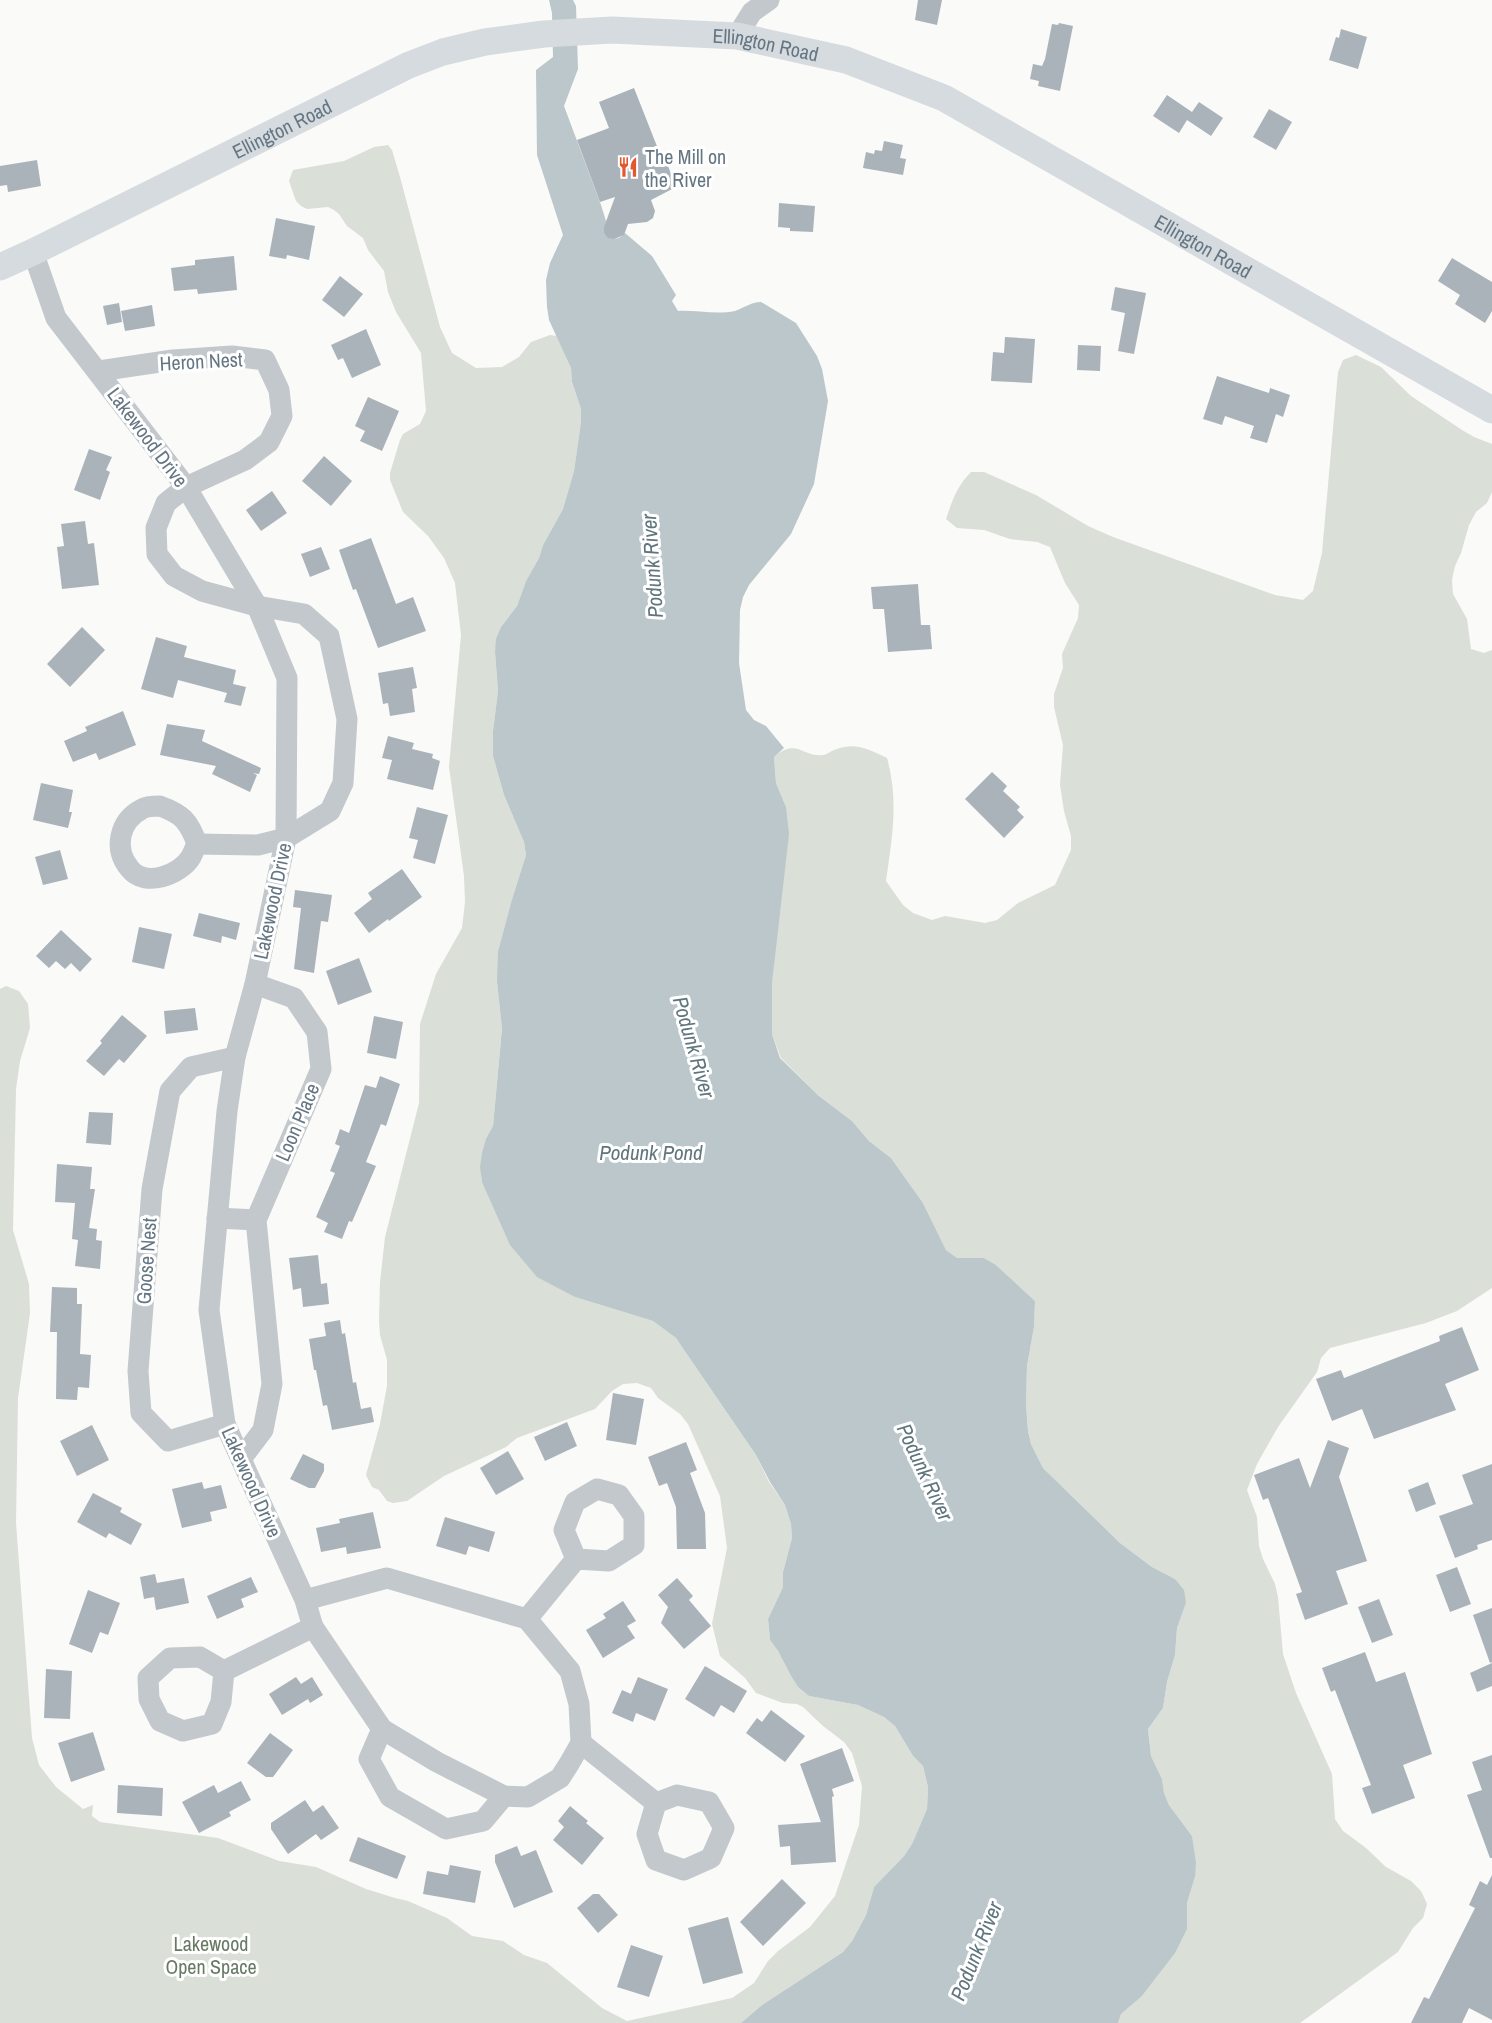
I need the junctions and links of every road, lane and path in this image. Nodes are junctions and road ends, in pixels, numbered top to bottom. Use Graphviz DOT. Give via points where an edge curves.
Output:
graph roads {
  1 [pos="769,0"];
  2 [pos="737,36"];
  3 [pos="33,252"];
  4 [pos="0,267"];
  5 [pos="99,371"];
  6 [pos="1492,410"];
  7 [pos="186,487"];
  8 [pos="257,606"];
  9 [pos="286,838"];
  10 [pos="197,844"];
  11 [pos="255,984"];
  12 [pos="235,1057"];
  13 [pos="217,1218"];
  14 [pos="256,1220"];
  15 [pos="225,1424"];
  16 [pos="241,1459"];
  17 [pos="576,1559"];
  18 [pos="305,1600"];
  19 [pos="527,1619"];
  20 [pos="313,1627"];
  21 [pos="224,1671"];
  22 [pos="382,1730"];
  23 [pos="581,1743"];
  24 [pos="504,1796"];
  25 [pos="656,1803"];
  1 -- 2 [label="street" via="753,12"];
  2 -- 3 [label="main road, Ellington Road" via="588,31 485,42 443,52 409,65"];
  2 -- 6 [label="main road, Ellington Road" via="846,60 944,98"];
  3 -- 4 [label="main road, Ellington Road"];
  3 -- 5 [label="street, Lakewood Drive" via="56,318"];
  5 -- 7 [label="street, Lakewood Drive"];
  5 -- 7 [label="street, Heron Nest" via="232,356 265,360 279,390 282,416 268,442 245,460"];
  7 -- 8 [label="street, Lakewood Drive"];
  7 -- 8 [label="street" via="166,503 156,528 157,554 174,576 202,591"];
  8 -- 9 [label="street, Lakewood Drive" via="287,678"];
  8 -- 9 [label="street" via="304,614 329,636 347,719 343,783 330,811"];
  9 -- 10 [label="street" via="258,845"];
  9 -- 11 [label="street, Lakewood Drive"];
  11 -- 12 [label="street, Lakewood Drive"];
  11 -- 14 [label="street, Loon Place" via="294,998 317,1032 321,1069"];
  12 -- 13 [label="street, Lakewood Drive"];
  12 -- 15 [label="street, Goose Nest" via="191,1066 170,1091 152,1189 138,1371 141,1413 168,1441"];
  13 -- 14 [label="street"];
  13 -- 15 [label="street, Lakewood Drive" via="209,1310"];
  14 -- 16 [label="street, Loon Place" via="272,1384 263,1430"];
  15 -- 16 [label="street, Lakewood Drive"];
  16 -- 18 [label="street, Lakewood Drive"];
  17 -- 19 [label="street"];
  18 -- 19 [label="street" via="387,1578"];
  18 -- 20 [label="street, Lakewood Drive"];
  19 -- 23 [label="street" via="570,1671 579,1704"];
  20 -- 21 [label="street"];
  20 -- 22 [label="street, Lakewood Drive"];
  22 -- 24 [label="street, Lakewood Drive"];
  22 -- 24 [label="street" via="369,1759 390,1797 446,1829 483,1821"];
  23 -- 24 [label="street" via="560,1778 528,1797"];
  23 -- 25 [label="street"];
}
